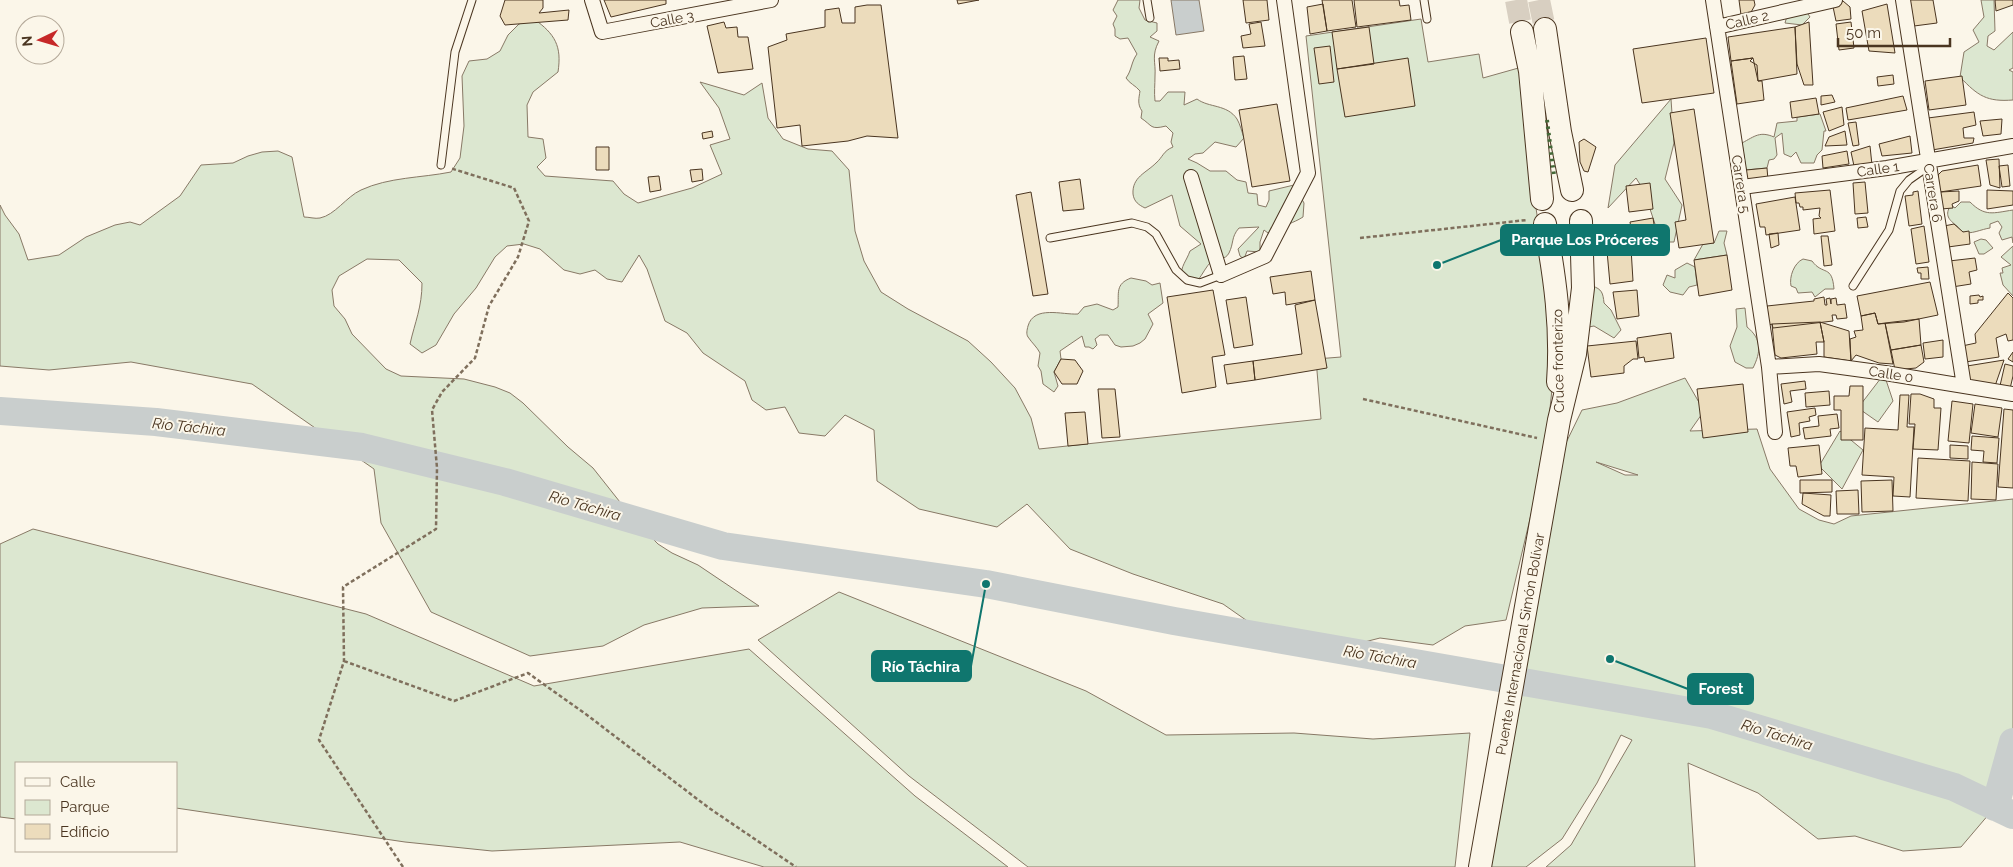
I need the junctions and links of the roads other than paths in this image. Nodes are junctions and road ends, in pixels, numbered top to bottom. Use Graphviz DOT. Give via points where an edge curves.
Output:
graph roads {
  1 [pos="472,0"];
  2 [pos="592,0"];
  3 [pos="771,0"];
  4 [pos="1146,0"];
  5 [pos="1284,0"];
  6 [pos="1424,0"];
  7 [pos="1713,0"];
  8 [pos="1835,0"];
  9 [pos="1903,0"];
  10 [pos="1150,18"];
  11 [pos="1427,19"];
  12 [pos="1718,26"];
  13 [pos="1545,29"];
  14 [pos="1522,32"];
  15 [pos="2013,146"];
  16 [pos="1929,164"];
  17 [pos="441,165"];
  18 [pos="1191,177"];
  19 [pos="1742,187"];
  20 [pos="1572,190"];
  21 [pos="1542,199"];
  22 [pos="1580,221"];
  23 [pos="1539,222"];
  24 [pos="1050,238"];
  25 [pos="1221,275"];
  26 [pos="1853,286"];
  27 [pos="1769,367"];
  28 [pos="1964,386"];
  29 [pos="2013,394"];
  30 [pos="1559,420"];
  31 [pos="1775,432"];
  32 [pos="1480,867"];
  1 -- 17 [label="lane" via="455,52"];
  2 -- 3 [label="street, Calle 3" via="602,32"];
  4 -- 10 [label="lane"];
  5 -- 25 [label="street" via="1308,173 1265,256"];
  6 -- 11 [label="lane"];
  7 -- 12 [label="street, Carrera 5"];
  8 -- 12 [label="street, Calle 2"];
  9 -- 16 [label="street, Carrera 6"];
  12 -- 19 [label="street, Carrera 5"];
  13 -- 20 [label="highway, Cruce fronterizo"];
  14 -- 21 [label="highway, Cruce fronterizo" via="1530,71"];
  15 -- 16 [label="street, Calle 1"];
  16 -- 19 [label="street, Calle 1"];
  16 -- 26 [label="lane" via="1908,180 1900,192 1889,230"];
  16 -- 28 [label="street, Carrera 6"];
  18 -- 25 [label="street"];
  19 -- 27 [label="street, Carrera 5"];
  20 -- 21 [label="highway" via="1555,188"];
  20 -- 22 [label="highway, Cruce fronterizo" via="1583,206"];
  21 -- 23 [label="highway, Cruce fronterizo"];
  22 -- 23 [label="highway" via="1564,232"];
  22 -- 30 [label="highway, Cruce fronterizo" via="1583,288 1576,354"];
  23 -- 30 [label="highway, Cruce fronterizo" via="1555,278 1559,327"];
  24 -- 25 [label="lane" via="1132,223 1147,227 1156,234 1176,270 1187,280 1200,283"];
  27 -- 28 [label="street, Calle 0" via="1819,364"];
  27 -- 31 [label="street"];
  28 -- 29 [label="street, Calle 0"];
  30 -- 32 [label="highway, Puente Internacional Simón Bolívar"];
}
